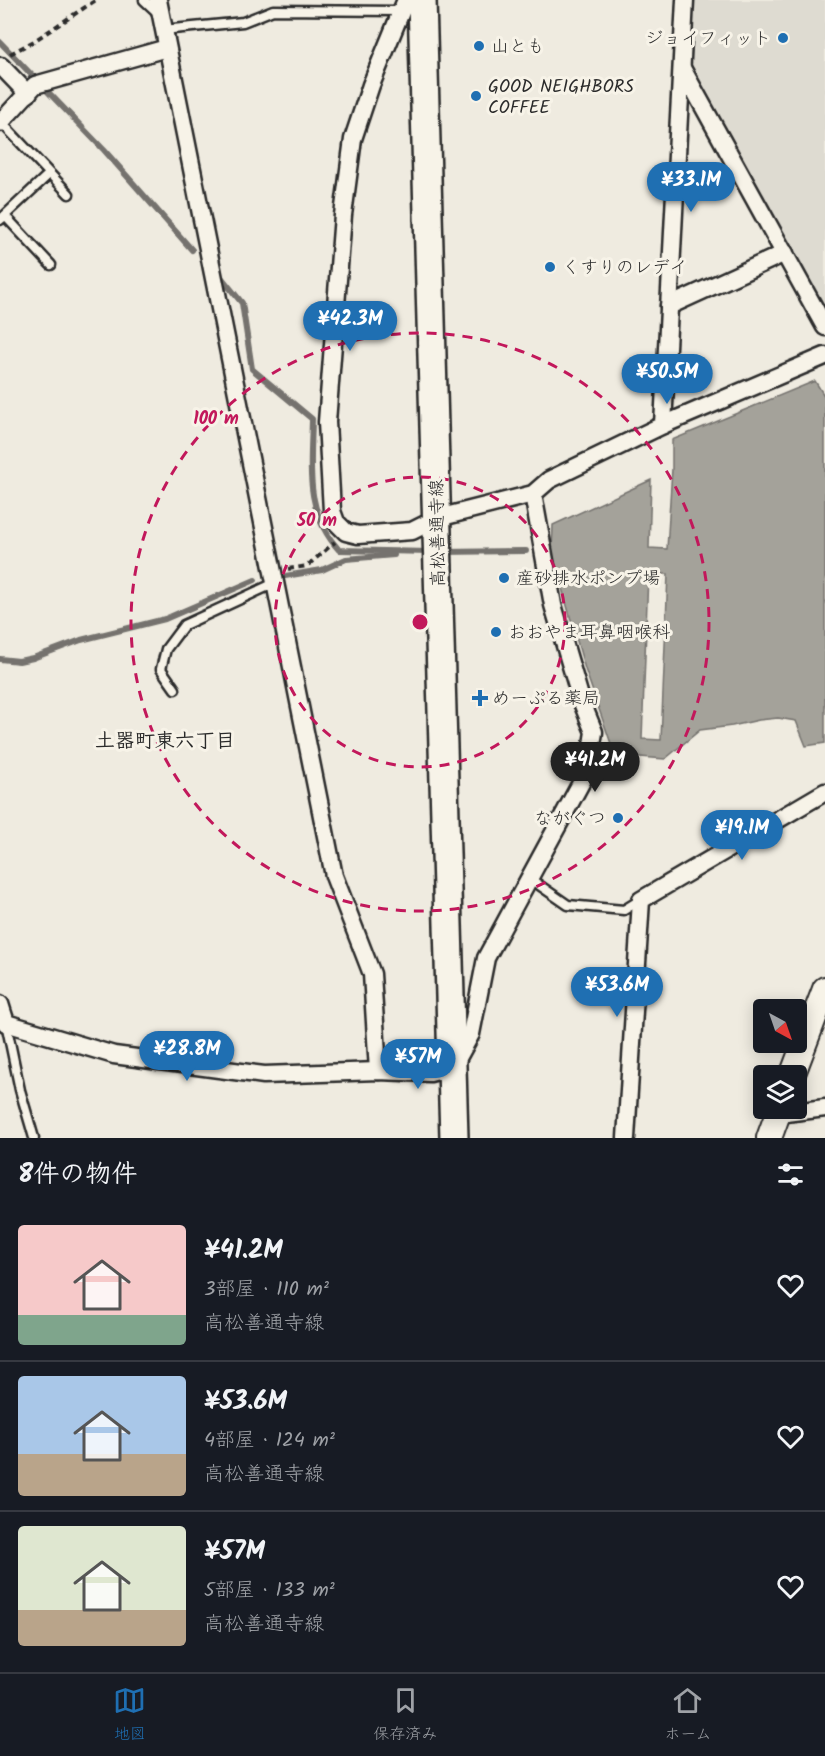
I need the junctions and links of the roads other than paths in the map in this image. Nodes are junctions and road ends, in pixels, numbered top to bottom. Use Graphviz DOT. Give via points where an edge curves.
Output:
graph roads {
  1 [pos="144,0"];
  2 [pos="685,0"];
  3 [pos="412,4"];
  4 [pos="161,15"];
  5 [pos="167,48"];
  6 [pos="0,66"];
  7 [pos="681,66"];
  8 [pos="37,87"];
  9 [pos="0,123"];
  10 [pos="50,174"];
  11 [pos="69,194"];
  12 [pos="2,218"];
  13 [pos="785,254"];
  14 [pos="51,265"];
  15 [pos="669,306"];
  16 [pos="825,327"];
  17 [pos="825,356"];
  18 [pos="663,425"];
  19 [pos="533,494"];
  20 [pos="438,522"];
  21 [pos="274,577"];
  22 [pos="175,689"];
  23 [pos="825,792"];
  24 [pos="529,878"];
  25 [pos="641,900"];
  26 [pos="825,990"];
  27 [pos="0,1004"];
  28 [pos="6,1023"];
  29 [pos="796,1065"];
  30 [pos="453,1067"];
  31 [pos="378,1071"];
  32 [pos="825,1108"];
  33 [pos="807,1109"];
  34 [pos="776,1119"];
  35 [pos="34,1138"];
  36 [pos="454,1138"];
  37 [pos="626,1138"];
  38 [pos="769,1138"];
  1 -- 4 [label="lane"];
  2 -- 7 [label="street"];
  3 -- 4 [label="lane" via="273,10 243,22"];
  3 -- 20 [label="main road, 高松善通寺線"];
  3 -- 20 [label="street" via="371,85 353,139 343,215 327,422 332,511 346,532 358,535 412,531"];
  4 -- 5 [label="street"];
  5 -- 8 [label="street"];
  5 -- 21 [label="street"];
  6 -- 8 [label="street"];
  7 -- 13 [label="street"];
  7 -- 15 [label="street"];
  8 -- 9 [label="street"];
  9 -- 10 [label="lane"];
  10 -- 11 [label="lane"];
  10 -- 12 [label="lane"];
  12 -- 14 [label="lane"];
  13 -- 15 [label="street"];
  13 -- 16 [label="street"];
  15 -- 18 [label="street"];
  17 -- 18 [label="street"];
  18 -- 19 [label="street" via="549,480"];
  19 -- 20 [label="street"];
  19 -- 24 [label="street" via="553,605 594,732 588,770"];
  20 -- 30 [label="main road, 高松善通寺線"];
  21 -- 22 [label="lane" via="184,625 166,649 161,669"];
  21 -- 31 [label="street" via="334,876 372,974"];
  23 -- 25 [label="street"];
  24 -- 25 [label="lane" via="568,905 624,910"];
  24 -- 30 [label="street" via="486,958 471,1034"];
  25 -- 37 [label="street"];
  26 -- 29 [label="street"];
  27 -- 28 [label="street"];
  28 -- 31 [label="street" via="114,1055 264,1074"];
  28 -- 35 [label="lane"];
  30 -- 31 [label="street" via="430,1073"];
  30 -- 36 [label="main road, 高松善通寺線"];
  32 -- 33 [label="street"];
  34 -- 38 [label="street"];
}
